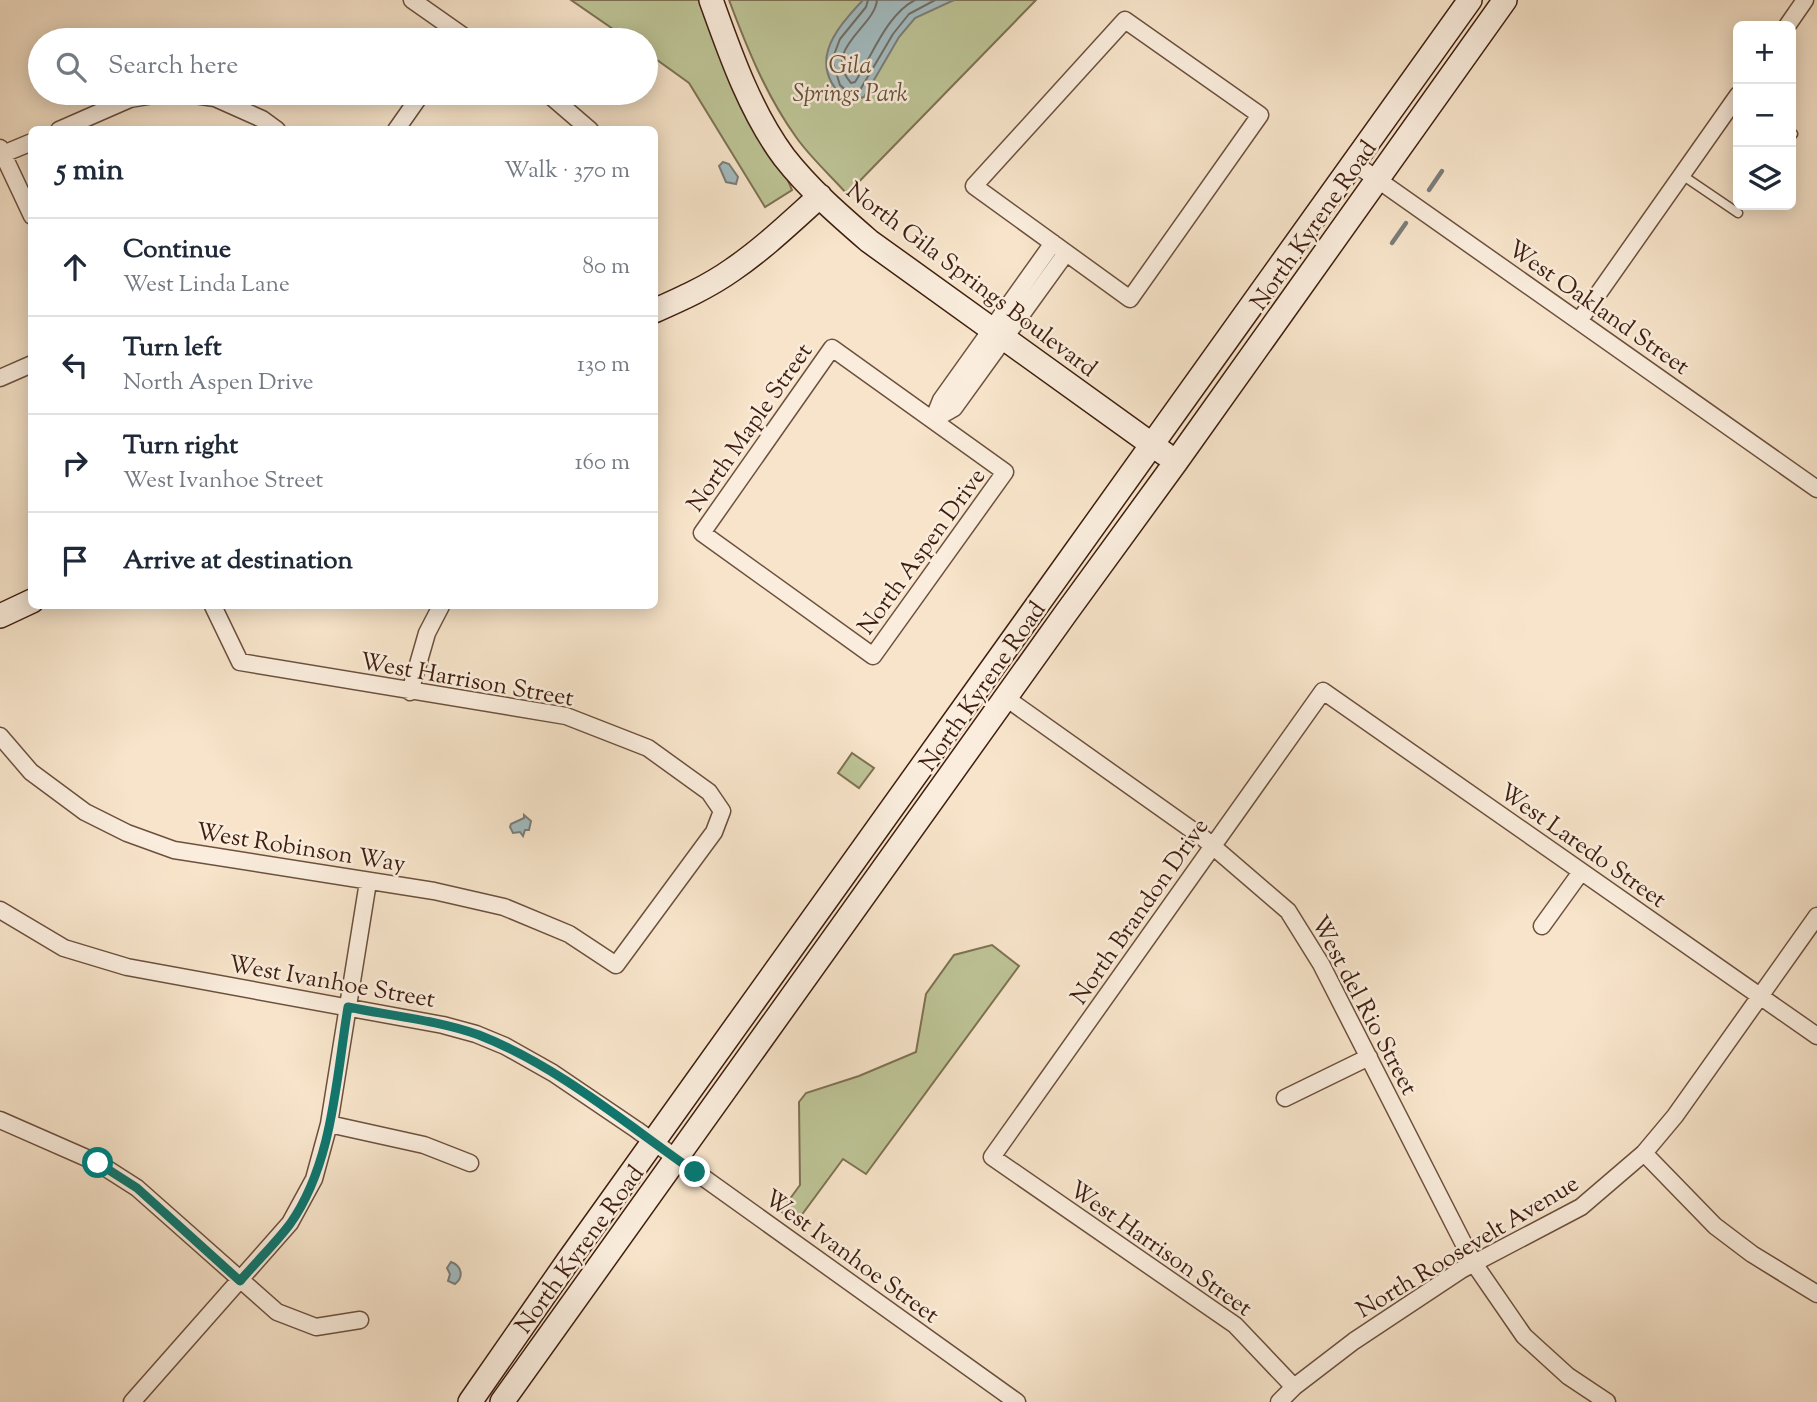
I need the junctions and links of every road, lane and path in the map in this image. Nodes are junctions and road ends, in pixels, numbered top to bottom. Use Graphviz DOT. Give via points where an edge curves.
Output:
graph roads {
  1 [pos="412,0"];
  2 [pos="711,0"];
  3 [pos="1469,0"];
  4 [pos="1505,0"];
  5 [pos="1805,0"];
  6 [pos="1790,21"];
  7 [pos="449,28"];
  8 [pos="1733,102"];
  9 [pos="117,105"];
  10 [pos="231,105"];
  11 [pos="414,105"];
  12 [pos="561,105"];
  13 [pos="68,126"];
  14 [pos="272,126"];
  15 [pos="399,126"];
  16 [pos="585,126"];
  17 [pos="28,143"];
  18 [pos="1,151"];
  19 [pos="1354,163"];
  20 [pos="1682,174"];
  21 [pos="1378,179"];
  22 [pos="820,196"];
  23 [pos="28,208"];
  24 [pos="1738,213"];
  25 [pos="1059,248"];
  26 [pos="658,310"];
  27 [pos="1579,321"];
  28 [pos="998,335"];
  29 [pos="28,366"];
  30 [pos="0,378"];
  31 [pos="933,420"];
  32 [pos="1153,445"];
  33 [pos="1176,462"];
  34 [pos="1817,489"];
  35 [pos="28,603"];
  36 [pos="214,609"];
  37 [pos="440,609"];
  38 [pos="0,616"];
  39 [pos="873,656"];
  40 [pos="1323,691"];
  41 [pos="410,692"];
  42 [pos="1006,698"];
  43 [pos="0,736"];
  44 [pos="1213,845"];
  45 [pos="1581,872"];
  46 [pos="368,882"];
  47 [pos="0,910"];
  48 [pos="1817,916"];
  49 [pos="1542,926"];
  50 [pos="616,965"];
  51 [pos="1761,996"];
  52 [pos="348,1007"];
  53 [pos="1817,1036"];
  54 [pos="1369,1057"];
  55 [pos="1285,1098"];
  56 [pos="0,1120"];
  57 [pos="329,1124"];
  58 [pos="654,1142"];
  59 [pos="1644,1153"];
  60 [pos="992,1157"];
  61 [pos="677,1158"];
  62 [pos="470,1163"];
  63 [pos="1473,1262"];
  64 [pos="240,1281"];
  65 [pos="1817,1294"];
  66 [pos="360,1321"];
  67 [pos="1294,1387"];
  68 [pos="132,1402"];
  69 [pos="470,1402"];
  70 [pos="502,1402"];
  71 [pos="1017,1402"];
  72 [pos="1279,1402"];
  73 [pos="1607,1402"];
  1 -- 7 [label="street"];
  2 -- 22 [label="main road, North Gila Springs Boulevard" via="752,102 782,154"];
  3 -- 19 [label="main road, North Kyrene Road"];
  4 -- 21 [label="main road, North Kyrene Road"];
  5 -- 6 [label="street"];
  8 -- 20 [label="street"];
  9 -- 13 [label="street"];
  10 -- 14 [label="street"];
  11 -- 15 [label="street"];
  12 -- 16 [label="street"];
  17 -- 18 [label="street"];
  18 -- 23 [label="street"];
  19 -- 21 [label="street, West Oakland Street"];
  19 -- 32 [label="main road, North Kyrene Road"];
  20 -- 24 [label="lane"];
  20 -- 27 [label="street"];
  21 -- 27 [label="street, West Oakland Street"];
  21 -- 33 [label="main road, North Kyrene Road"];
  22 -- 26 [label="main road" via="731,271"];
  22 -- 28 [label="main road, North Gila Springs Boulevard" via="869,241"];
  25 -- 25 [label="street" via="974,186 1125,20 1260,115 1130,299"];
  25 -- 28 [label="street"];
  27 -- 34 [label="street, West Oakland Street"];
  28 -- 31 [label="street" via="940,400"];
  28 -- 32 [label="main road, North Gila Springs Boulevard"];
  29 -- 30 [label="street"];
  31 -- 39 [label="street, North Aspen Drive" via="1005,472"];
  31 -- 39 [label="street, North Maple Street" via="832,348 702,533"];
  32 -- 33 [label="main road, North Gila Springs Boulevard"];
  32 -- 58 [label="main road, North Kyrene Road"];
  33 -- 42 [label="main road, North Kyrene Road"];
  35 -- 38 [label="main road"];
  36 -- 41 [label="street, West Harrison Street" via="240,662"];
  37 -- 41 [label="street"];
  40 -- 44 [label="street, North Brandon Drive"];
  40 -- 45 [label="street, West Laredo Street"];
  41 -- 50 [label="street, West Harrison Street" via="566,716 648,748 709,792 722,811 715,832"];
  42 -- 44 [label="street, West del Rio Street"];
  42 -- 61 [label="main road, North Kyrene Road"];
  43 -- 46 [label="street, West Robinson Way" via="31,772 85,812 127,833 174,850"];
  44 -- 54 [label="street, West del Rio Street" via="1288,911"];
  44 -- 60 [label="street, North Brandon Drive"];
  45 -- 49 [label="street"];
  45 -- 51 [label="street, West Laredo Street"];
  46 -- 50 [label="street, West Robinson Way" via="504,907 569,934"];
  46 -- 52 [label="street"];
  47 -- 52 [label="street, West Ivanhoe Street" via="64,948 127,967"];
  48 -- 51 [label="street, North Roosevelt Avenue"];
  51 -- 53 [label="street, West Laredo Street"];
  51 -- 59 [label="street, North Roosevelt Avenue"];
  52 -- 57 [label="street"];
  52 -- 58 [label="street, West Ivanhoe Street" via="443,1025 505,1046"];
  54 -- 55 [label="street"];
  54 -- 63 [label="street, West del Rio Street"];
  56 -- 64 [label="street" via="98,1163 137,1188"];
  57 -- 62 [label="street" via="424,1145"];
  57 -- 64 [label="street" via="314,1179 290,1223"];
  58 -- 61 [label="street, West Ivanhoe Street"];
  58 -- 69 [label="main road, North Kyrene Road"];
  59 -- 63 [label="street, North Roosevelt Avenue" via="1581,1207"];
  59 -- 65 [label="street" via="1715,1226"];
  60 -- 67 [label="street, West Harrison Street" via="1235,1325"];
  61 -- 70 [label="main road, North Kyrene Road"];
  61 -- 71 [label="street, West Ivanhoe Street"];
  63 -- 67 [label="street, North Roosevelt Avenue"];
  63 -- 73 [label="street, West del Rio Street" via="1524,1336 1568,1376"];
  64 -- 66 [label="street" via="277,1312 316,1327"];
  64 -- 68 [label="street"];
  67 -- 72 [label="street, North Roosevelt Avenue"];
}
